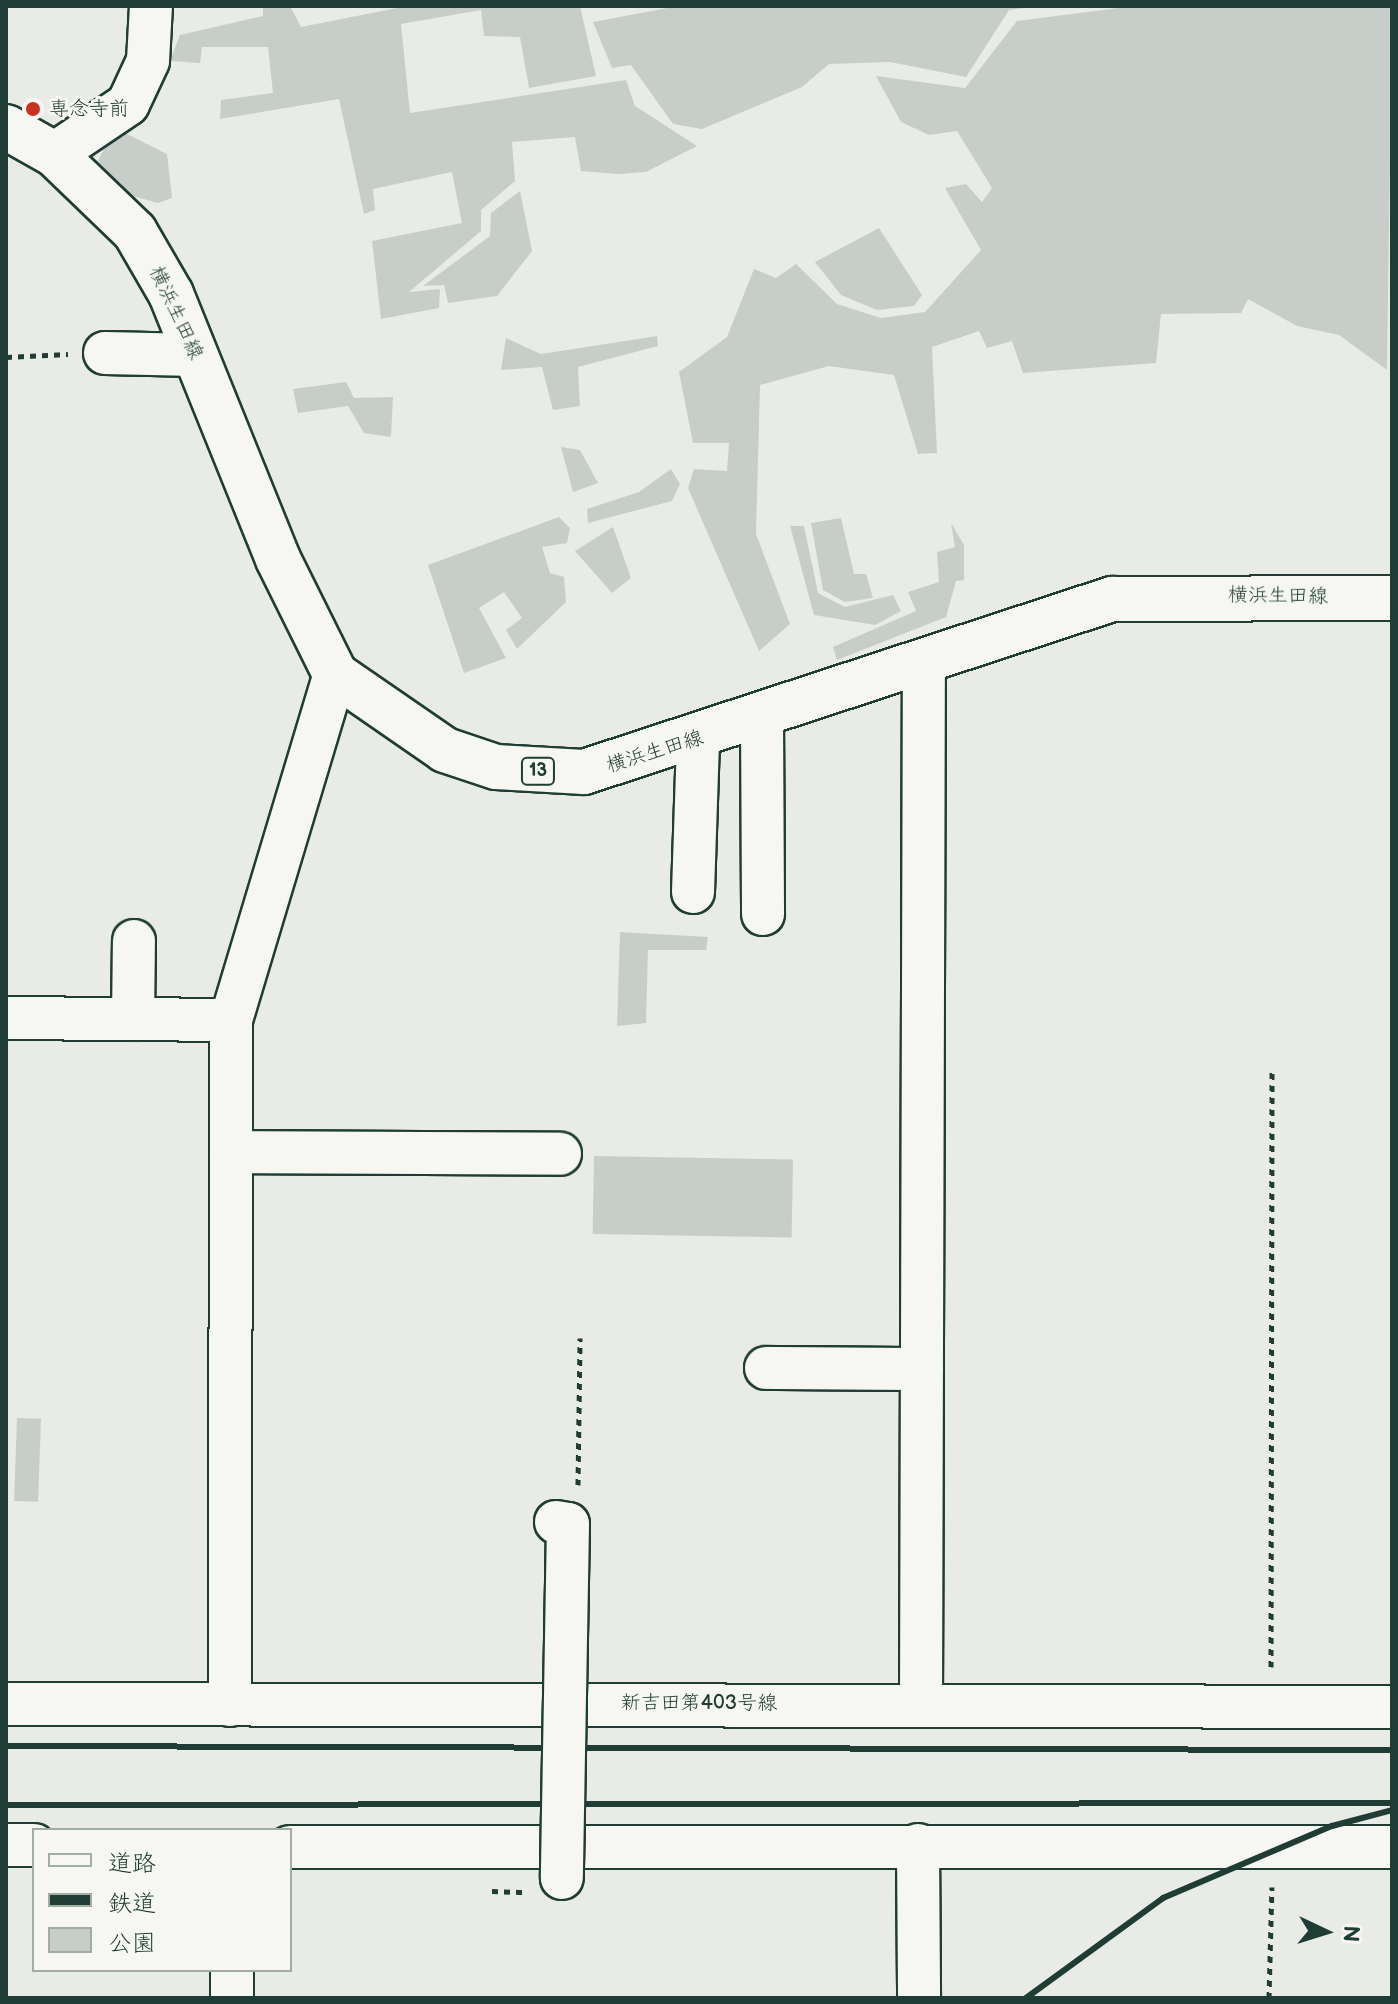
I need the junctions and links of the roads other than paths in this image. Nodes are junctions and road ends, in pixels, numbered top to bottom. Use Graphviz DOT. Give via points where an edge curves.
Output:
graph roads {
  1 [pos="151,6"];
  2 [pos="6,127"];
  3 [pos="54,154"];
  4 [pos="105,353"];
  5 [pos="196,355"];
  6 [pos="1392,598"];
  7 [pos="924,660"];
  8 [pos="335,674"];
  9 [pos="762,717"];
  10 [pos="698,738"];
  11 [pos="693,892"];
  12 [pos="763,914"];
  13 [pos="134,941"];
  14 [pos="6,1018"];
  15 [pos="133,1019"];
  16 [pos="231,1020"];
  17 [pos="231,1152"];
  18 [pos="560,1154"];
  19 [pos="766,1368"];
  20 [pos="922,1369"];
  21 [pos="556,1522"];
  22 [pos="6,1704"];
  23 [pos="921,1704"];
  24 [pos="230,1705"];
  25 [pos="1392,1707"];
  26 [pos="6,1845"];
  27 [pos="32,1845"];
  28 [pos="918,1845"];
  29 [pos="292,1847"];
  30 [pos="1392,1847"];
  31 [pos="562,1878"];
  32 [pos="232,1972"];
  33 [pos="232,1998"];
  34 [pos="919,1998"];
  1 -- 3 [label="street" via="148,61 128,104"];
  2 -- 3 [label="main road, 横浜生田線 / 13"];
  3 -- 5 [label="main road, 横浜生田線 / 13" via="135,232"];
  4 -- 5 [label="street"];
  5 -- 8 [label="main road, 横浜生田線 / 13" via="278,559"];
  6 -- 7 [label="main road, 横浜生田線 / 13" via="1112,599"];
  7 -- 9 [label="main road, 横浜生田線 / 13"];
  7 -- 20 [label="street"];
  8 -- 10 [label="main road, 横浜生田線 / 13" via="445,750 496,767 584,772"];
  8 -- 16 [label="street"];
  9 -- 10 [label="main road, 横浜生田線 / 13"];
  9 -- 12 [label="street"];
  10 -- 11 [label="street"];
  13 -- 15 [label="street"];
  14 -- 15 [label="street"];
  15 -- 16 [label="street"];
  16 -- 17 [label="street"];
  17 -- 18 [label="street"];
  17 -- 24 [label="street"];
  19 -- 20 [label="street"];
  20 -- 23 [label="street"];
  21 -- 31 [label="street, bridge" via="568,1524"];
  22 -- 24 [label="street, 新吉田第403号線"];
  23 -- 24 [label="street, 新吉田第403号線"];
  23 -- 25 [label="street, 新吉田第403号線"];
  26 -- 27 [label="street"];
  28 -- 29 [label="street"];
  28 -- 30 [label="street"];
  28 -- 34 [label="street"];
  32 -- 33 [label="street"];
}
